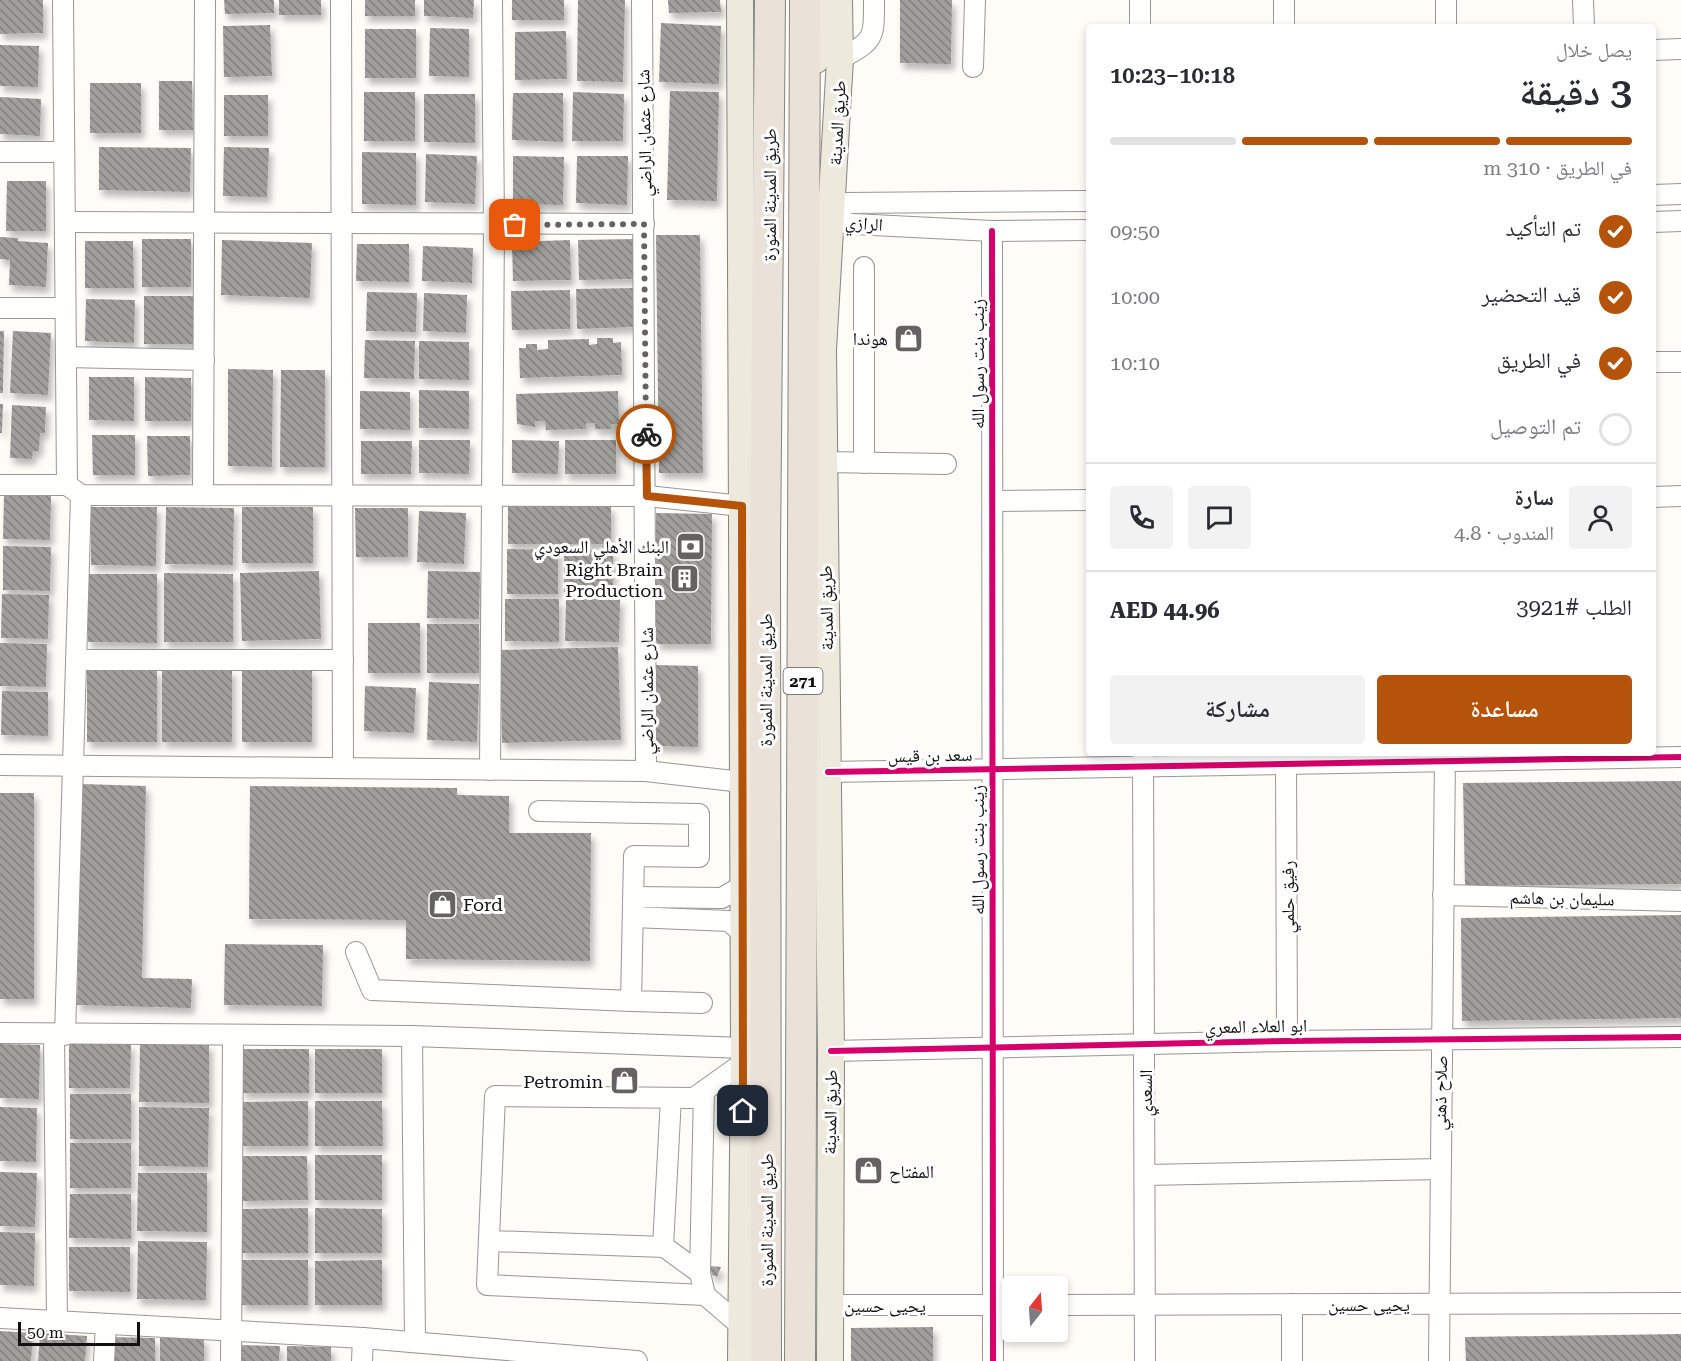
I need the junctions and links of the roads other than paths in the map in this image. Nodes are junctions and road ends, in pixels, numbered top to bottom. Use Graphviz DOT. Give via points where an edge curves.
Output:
graph roads {
  1 [pos="63,0"];
  2 [pos="205,0"];
  3 [pos="341,0"];
  4 [pos="492,0"];
  5 [pos="642,0"];
  6 [pos="740,0"];
  7 [pos="758,0"];
  8 [pos="770,0"];
  9 [pos="805,0"];
  10 [pos="823,0"];
  11 [pos="839,0"];
  12 [pos="874,0"];
  13 [pos="975,0"];
  14 [pos="1140,0"];
  15 [pos="1284,0"];
  16 [pos="1446,0"];
  17 [pos="1583,0"];
  18 [pos="1140,24"];
  19 [pos="1284,24"];
  20 [pos="1446,24"];
  21 [pos="1584,24"];
  22 [pos="1681,49"];
  23 [pos="1656,50"];
  24 [pos="840,58"];
  25 [pos="973,67"];
  26 [pos="0,152"];
  27 [pos="64,152"];
  28 [pos="769,162"];
  29 [pos="805,173"];
  30 [pos="1681,194"];
  31 [pos="1656,195"];
  32 [pos="1069,201"];
  33 [pos="1086,201"];
  34 [pos="832,220"];
  35 [pos="1681,221"];
  36 [pos="65,222"];
  37 [pos="1656,222"];
  38 [pos="204,223"];
  39 [pos="341,224"];
  40 [pos="644,224"];
  41 [pos="494,226"];
  42 [pos="1080,230"];
  43 [pos="992,231"];
  44 [pos="864,267"];
  45 [pos="0,308"];
  46 [pos="65,308"];
  47 [pos="66,357"];
  48 [pos="204,360"];
  49 [pos="1656,362"];
  50 [pos="1681,362"];
  51 [pos="824,462"];
  52 [pos="864,463"];
  53 [pos="946,464"];
  54 [pos="0,484"];
  55 [pos="74,490"];
  56 [pos="203,495"];
  57 [pos="342,496"];
  58 [pos="491,496"];
  59 [pos="647,496"];
  60 [pos="1656,496"];
  61 [pos="1681,496"];
  62 [pos="1086,500"];
  63 [pos="993,501"];
  64 [pos="742,506"];
  65 [pos="765,553"];
  66 [pos="76,660"];
  67 [pos="343,660"];
  68 [pos="1445,757"];
  69 [pos="1681,757"];
  70 [pos="1286,758"];
  71 [pos="1144,760"];
  72 [pos="0,765"];
  73 [pos="73,766"];
  74 [pos="343,768"];
  75 [pos="992,769"];
  76 [pos="490,770"];
  77 [pos="646,771"];
  78 [pos="828,771"];
  79 [pos="742,782"];
  80 [pos="539,812"];
  81 [pos="803,846"];
  82 [pos="742,886"];
  83 [pos="1443,896"];
  84 [pos="634,897"];
  85 [pos="1681,901"];
  86 [pos="633,917"];
  87 [pos="742,929"];
  88 [pos="356,952"];
  89 [pos="631,1000"];
  90 [pos="702,1003"];
  91 [pos="0,1033"];
  92 [pos="59,1034"];
  93 [pos="233,1035"];
  94 [pos="412,1036"];
  95 [pos="1681,1037"];
  96 [pos="1441,1039"];
  97 [pos="1287,1041"];
  98 [pos="1144,1043"];
  99 [pos="993,1047"];
  100 [pos="831,1051"];
  101 [pos="743,1055"];
  102 [pos="830,1088"];
  103 [pos="704,1091"];
  104 [pos="671,1098"];
  105 [pos="1440,1169"];
  106 [pos="1145,1175"];
  107 [pos="490,1241"];
  108 [pos="665,1247"];
  109 [pos="700,1273"];
  110 [pos="705,1294"];
  111 [pos="1681,1303"];
  112 [pos="1292,1304"];
  113 [pos="1438,1304"];
  114 [pos="829,1305"];
  115 [pos="993,1305"];
  116 [pos="1002,1305"];
  117 [pos="1068,1305"];
  118 [pos="1145,1305"];
  119 [pos="0,1318"];
  120 [pos="57,1321"];
  121 [pos="106,1324"];
  122 [pos="741,1326"];
  123 [pos="231,1332"];
  124 [pos="363,1338"];
  125 [pos="415,1342"];
  126 [pos="508,1356"];
  127 [pos="104,1361"];
  128 [pos="231,1361"];
  129 [pos="362,1361"];
  130 [pos="637,1361"];
  131 [pos="741,1361"];
  132 [pos="766,1361"];
  133 [pos="800,1361"];
  134 [pos="830,1361"];
  135 [pos="993,1361"];
  136 [pos="1145,1361"];
  137 [pos="1292,1361"];
  138 [pos="1439,1361"];
  1 -- 27 [label="street"];
  2 -- 38 [label="street"];
  3 -- 39 [label="street"];
  4 -- 41 [label="street"];
  5 -- 40 [label="street, شارع عثمان الراضي"];
  6 -- 64 [label="main road"];
  7 -- 28 [label="highway"];
  8 -- 28 [label="highway, طريق المدينة المنورة / 271"];
  9 -- 29 [label="highway, طريق المدينة المنورة / 271"];
  10 -- 29 [label="main road"];
  11 -- 24 [label="main road, طريق المدينة"];
  12 -- 24 [label="street" via="871,38 866,45"];
  13 -- 25 [label="street"];
  14 -- 18 [label="street"];
  15 -- 19 [label="street"];
  16 -- 20 [label="street"];
  17 -- 21 [label="street"];
  22 -- 23 [label="street"];
  24 -- 34 [label="main road, طريق المدينة"];
  26 -- 27 [label="street"];
  27 -- 36 [label="street"];
  28 -- 65 [label="highway, طريق المدينة المنورة / 271"];
  29 -- 81 [label="highway, طريق المدينة المنورة / 271"];
  30 -- 31 [label="street"];
  32 -- 33 [label="street, الرازي"];
  32 -- 34 [label="street, الرازي" via="846,203"];
  32 -- 42 [label="street"];
  34 -- 43 [label="street, الرازي"];
  34 -- 51 [label="main road, طريق المدينة" via="823,350"];
  35 -- 37 [label="street"];
  36 -- 38 [label="street"];
  36 -- 46 [label="street"];
  38 -- 39 [label="street"];
  38 -- 48 [label="street"];
  39 -- 41 [label="street"];
  39 -- 57 [label="street"];
  40 -- 41 [label="street"];
  40 -- 59 [label="street, شارع عثمان الراضي"];
  41 -- 58 [label="street"];
  42 -- 43 [label="street, الرازي"];
  43 -- 63 [label="street, زينب بنت رسول الله"];
  44 -- 52 [label="street"];
  45 -- 46 [label="street"];
  46 -- 47 [label="street"];
  47 -- 48 [label="street"];
  47 -- 55 [label="street"];
  48 -- 56 [label="street"];
  49 -- 50 [label="street"];
  51 -- 52 [label="street"];
  51 -- 78 [label="main road, طريق المدينة"];
  52 -- 53 [label="street"];
  54 -- 55 [label="street"];
  55 -- 56 [label="street"];
  55 -- 66 [label="street"];
  56 -- 57 [label="street"];
  57 -- 58 [label="street"];
  57 -- 67 [label="street"];
  58 -- 59 [label="street"];
  58 -- 76 [label="street"];
  59 -- 64 [label="street"];
  59 -- 77 [label="street, شارع عثمان الراضي"];
  60 -- 61 [label="street"];
  62 -- 63 [label="street"];
  63 -- 75 [label="street, زينب بنت رسول الله"];
  64 -- 79 [label="main road"];
  65 -- 87 [label="main road"];
  65 -- 132 [label="highway, طريق المدينة المنورة / 271"];
  66 -- 67 [label="street"];
  66 -- 73 [label="street"];
  67 -- 74 [label="street"];
  68 -- 69 [label="street, سعد بن قيس"];
  68 -- 70 [label="street, سعد بن قيس"];
  68 -- 83 [label="street, صلاح ذهني"];
  70 -- 71 [label="street, سعد بن قيس"];
  70 -- 97 [label="street, رفيق حلمي"];
  71 -- 75 [label="street, سعد بن قيس"];
  71 -- 98 [label="street, السعدي"];
  72 -- 73 [label="street"];
  73 -- 74 [label="street"];
  73 -- 92 [label="street"];
  74 -- 76 [label="street"];
  75 -- 78 [label="street, سعد بن قيس"];
  75 -- 99 [label="street, زينب بنت رسول الله"];
  76 -- 77 [label="street"];
  77 -- 79 [label="street"];
  78 -- 100 [label="main road, طريق المدينة"];
  79 -- 82 [label="main road"];
  80 -- 84 [label="street" via="699,814 699,857 634,856"];
  81 -- 102 [label="main road"];
  81 -- 133 [label="highway, طريق المدينة المنورة / 271"];
  82 -- 84 [label="street" via="723,898"];
  82 -- 87 [label="main road"];
  83 -- 85 [label="street, سليمان بن هاشم"];
  83 -- 96 [label="street, صلاح ذهني"];
  84 -- 86 [label="street"];
  86 -- 87 [label="street" via="729,921"];
  86 -- 89 [label="street"];
  87 -- 101 [label="main road"];
  88 -- 89 [label="street" via="372,990"];
  89 -- 90 [label="street"];
  91 -- 92 [label="street"];
  92 -- 93 [label="street"];
  92 -- 120 [label="street"];
  93 -- 94 [label="street"];
  93 -- 123 [label="street"];
  94 -- 101 [label="street"];
  94 -- 125 [label="street"];
  95 -- 96 [label="street, ابو العلاء المعري"];
  96 -- 97 [label="street, ابو العلاء المعري"];
  96 -- 105 [label="street, صلاح ذهني"];
  97 -- 98 [label="street, ابو العلاء المعري"];
  98 -- 99 [label="street, ابو العلاء المعري"];
  98 -- 106 [label="street, السعدي"];
  99 -- 100 [label="street, ابو العلاء المعري"];
  99 -- 115 [label="street, زينب بنت رسول الله"];
  100 -- 102 [label="main road, طريق المدينة"];
  101 -- 103 [label="street"];
  101 -- 122 [label="main road"];
  102 -- 114 [label="main road, طريق المدينة"];
  103 -- 104 [label="street" via="693,1098"];
  103 -- 109 [label="street"];
  104 -- 107 [label="street" via="495,1096"];
  104 -- 108 [label="street"];
  105 -- 106 [label="street"];
  105 -- 113 [label="street, صلاح ذهني"];
  106 -- 118 [label="street, السعدي"];
  107 -- 108 [label="street"];
  107 -- 110 [label="street" via="488,1285"];
  108 -- 109 [label="street"];
  109 -- 110 [label="street"];
  110 -- 122 [label="street"];
  111 -- 113 [label="street, يحيى حسين"];
  112 -- 113 [label="street, يحيى حسين"];
  112 -- 118 [label="street, يحيى حسين"];
  112 -- 137 [label="street"];
  113 -- 138 [label="street, صلاح ذهني"];
  114 -- 115 [label="street, يحيى حسين"];
  114 -- 134 [label="main road, طريق المدينة"];
  115 -- 116 [label="street, يحيى حسين"];
  115 -- 135 [label="street, زينب بنت رسول الله"];
  117 -- 118 [label="street, يحيى حسين"];
  118 -- 136 [label="street, السعدي"];
  119 -- 120 [label="street"];
  120 -- 121 [label="street"];
  121 -- 123 [label="street"];
  121 -- 127 [label="street"];
  122 -- 131 [label="main road"];
  123 -- 124 [label="street"];
  123 -- 128 [label="street"];
  124 -- 125 [label="street"];
  124 -- 129 [label="street"];
  125 -- 126 [label="street"];
  126 -- 130 [label="street"];
}
